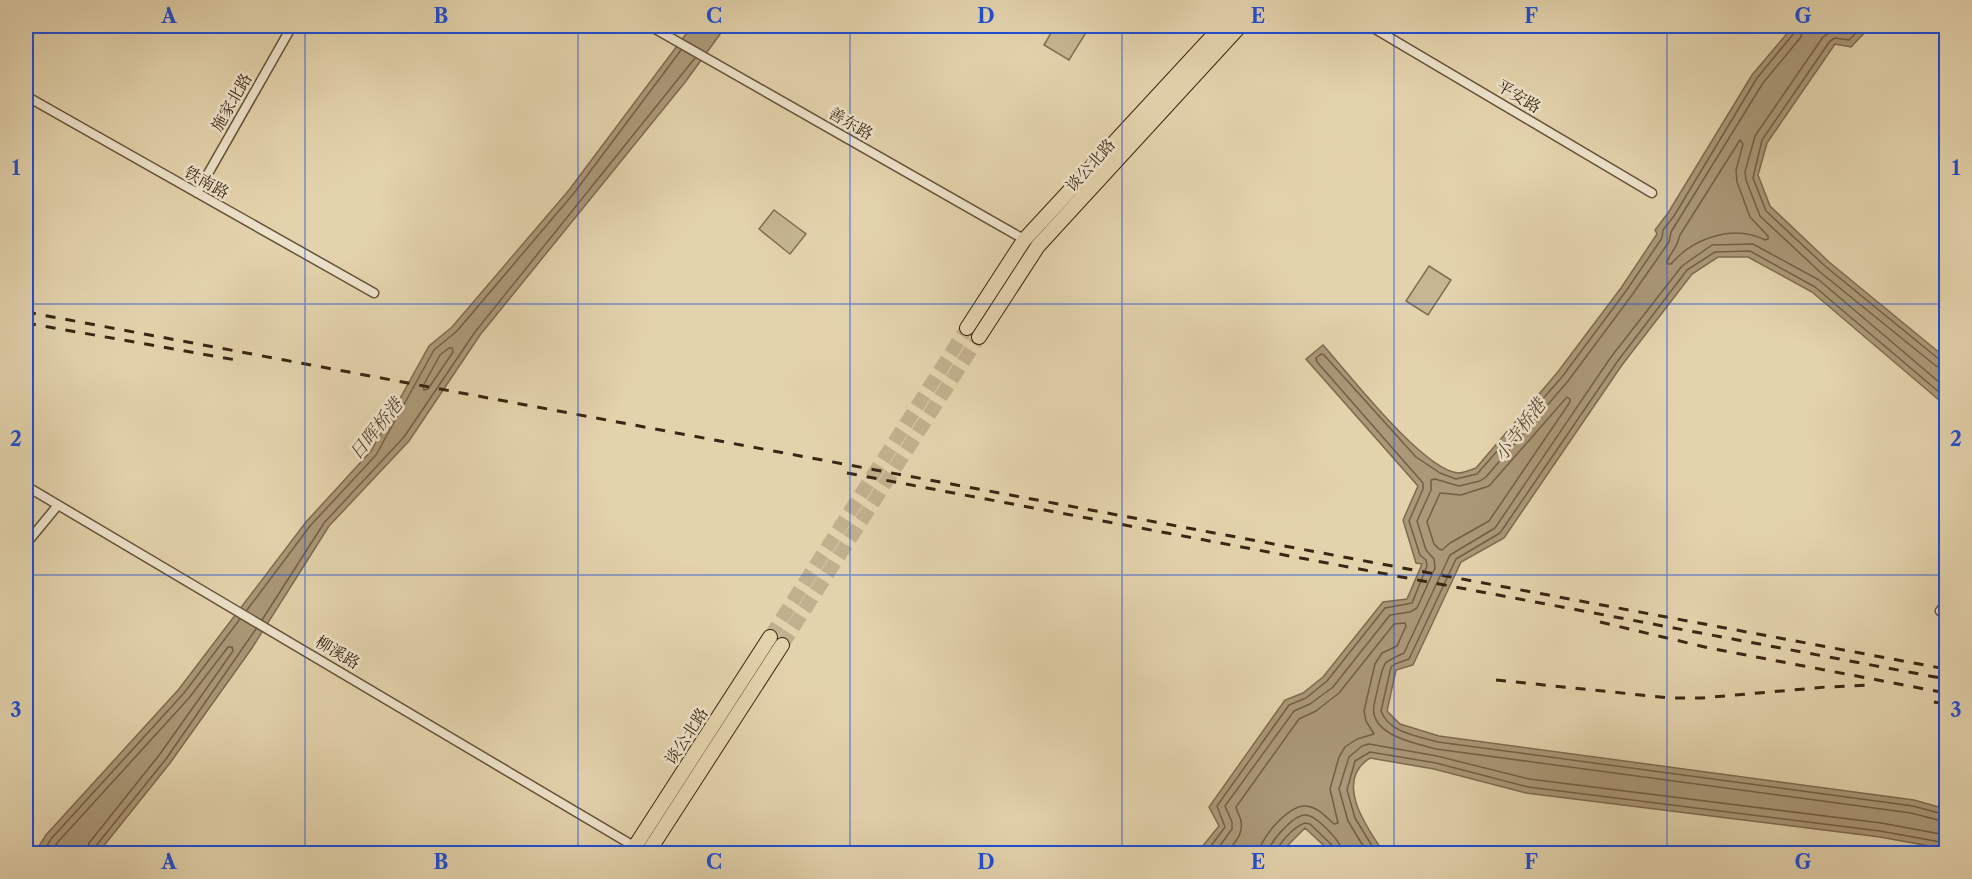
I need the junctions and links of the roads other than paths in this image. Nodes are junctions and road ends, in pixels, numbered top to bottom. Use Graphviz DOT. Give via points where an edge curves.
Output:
graph roads {
  1 [pos="292,26"];
  2 [pos="650,26"];
  3 [pos="1222,26"];
  4 [pos="1240,26"];
  5 [pos="1370,26"];
  6 [pos="26,96"];
  7 [pos="197,193"];
  8 [pos="1652,193"];
  9 [pos="1024,240"];
  10 [pos="1038,246"];
  11 [pos="374,293"];
  12 [pos="967,328"];
  13 [pos="979,337"];
  14 [pos="26,486"];
  15 [pos="58,505"];
  16 [pos="26,544"];
  17 [pos="1947,603"];
  18 [pos="1940,611"];
  19 [pos="770,637"];
  20 [pos="782,645"];
  21 [pos="639,852"];
  1 -- 7 [label="street, 施家北路"];
  2 -- 9 [label="street, 善东路"];
  3 -- 9 [label="main road, 谈公北路"];
  4 -- 10 [label="main road, 谈公北路"];
  5 -- 8 [label="street, 平安路"];
  6 -- 7 [label="street, 铁南路"];
  7 -- 11 [label="street, 铁南路"];
  9 -- 10 [label="street, 善东路"];
  9 -- 12 [label="main road, 谈公北路"];
  10 -- 13 [label="main road, 谈公北路"];
  14 -- 15 [label="street, 柳溪路"];
  15 -- 16 [label="street"];
  15 -- 21 [label="street, 柳溪路"];
  17 -- 18 [label="street"];
  19 -- 21 [label="main road, 谈公北路"];
  20 -- 21 [label="main road, 谈公北路"];
}
